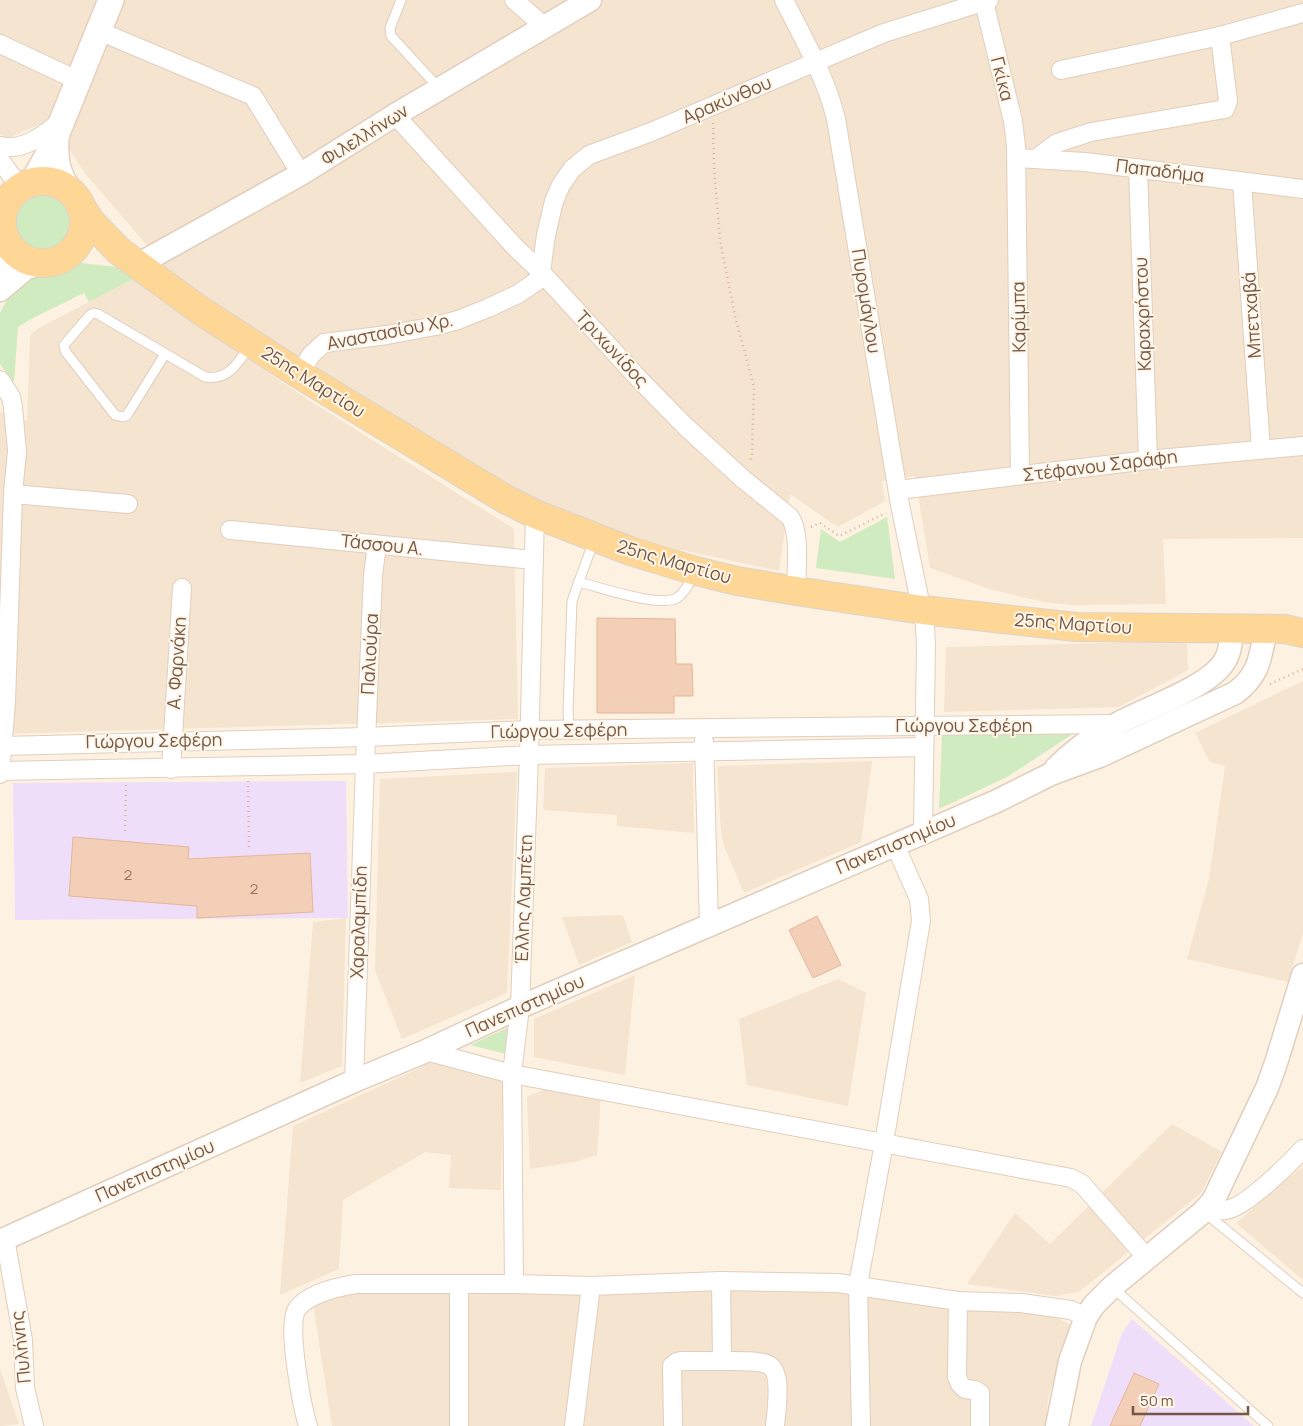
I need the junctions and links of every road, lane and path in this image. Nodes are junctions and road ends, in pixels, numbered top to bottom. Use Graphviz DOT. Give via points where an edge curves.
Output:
graph roads {
  1 [pos="111,0"];
  2 [pos="401,0"];
  3 [pos="514,0"];
  4 [pos="590,0"];
  5 [pos="784,0"];
  6 [pos="986,1"];
  7 [pos="1303,13"];
  8 [pos="545,27"];
  9 [pos="99,31"];
  10 [pos="1220,36"];
  11 [pos="0,44"];
  12 [pos="814,62"];
  13 [pos="1061,70"];
  14 [pos="79,81"];
  15 [pos="440,89"];
  16 [pos="713,106"];
  17 [pos="395,115"];
  18 [pos="59,128"];
  19 [pos="0,146"];
  20 [pos="1016,158"];
  21 [pos="1037,158"];
  22 [pos="0,160"];
  23 [pos="1138,168"];
  24 [pos="301,174"];
  25 [pos="19,182"];
  26 [pos="1242,182"];
  27 [pos="1303,189"];
  28 [pos="74,198"];
  29 [pos="3,227"];
  30 [pos="53,260"];
  31 [pos="137,265"];
  32 [pos="541,272"];
  33 [pos="0,290"];
  34 [pos="252,344"];
  35 [pos="165,354"];
  36 [pos="299,374"];
  37 [pos="0,380"];
  38 [pos="0,402"];
  39 [pos="13,421"];
  40 [pos="1303,446"];
  41 [pos="1261,449"];
  42 [pos="1148,460"];
  43 [pos="1020,476"];
  44 [pos="743,479"];
  45 [pos="12,494"];
  46 [pos="899,498"];
  47 [pos="128,504"];
  48 [pos="535,514"];
  49 [pos="230,530"];
  50 [pos="796,532"];
  51 [pos="594,537"];
  52 [pos="377,545"];
  53 [pos="534,560"];
  54 [pos="696,571"];
  55 [pos="578,582"];
  56 [pos="182,588"];
  57 [pos="796,591"];
  58 [pos="923,610"];
  59 [pos="1232,629"];
  60 [pos="1289,629"];
  61 [pos="1303,669"];
  62 [pos="1250,681"];
  63 [pos="1116,724"];
  64 [pos="924,726"];
  65 [pos="704,728"];
  66 [pos="529,730"];
  67 [pos="569,730"];
  68 [pos="366,737"];
  69 [pos="172,741"];
  70 [pos="3,746"];
  71 [pos="924,748"];
  72 [pos="704,751"];
  73 [pos="529,755"];
  74 [pos="364,764"];
  75 [pos="248,767"];
  76 [pos="126,769"];
  77 [pos="171,769"];
  78 [pos="0,773"];
  79 [pos="1050,774"];
  80 [pos="126,831"];
  81 [pos="923,832"];
  82 [pos="895,845"];
  83 [pos="249,851"];
  84 [pos="709,925"];
  85 [pos="1303,974"];
  86 [pos="520,1007"];
  87 [pos="426,1052"];
  88 [pos="512,1074"];
  89 [pos="354,1081"];
  90 [pos="884,1143"];
  91 [pos="1303,1150"];
  92 [pos="1206,1209"];
  93 [pos="3,1239"];
  94 [pos="1147,1258"];
  95 [pos="721,1281"];
  96 [pos="514,1284"];
  97 [pos="458,1285"];
  98 [pos="858,1285"];
  99 [pos="592,1286"];
  100 [pos="1112,1287"];
  101 [pos="1303,1293"];
  102 [pos="958,1301"];
  103 [pos="1086,1317"];
  104 [pos="722,1360"];
  105 [pos="34,1426"];
  106 [pos="308,1426"];
  107 [pos="459,1426"];
  108 [pos="574,1426"];
  109 [pos="673,1426"];
  110 [pos="775,1426"];
  111 [pos="861,1426"];
  112 [pos="980,1426"];
  113 [pos="1057,1426"];
  114 [pos="1268,1426"];
  1 -- 9 [label="main road"];
  2 -- 15 [label="lane" via="390,28 391,36"];
  3 -- 8 [label="street"];
  4 -- 8 [label="street, Φιλελλήνων"];
  5 -- 12 [label="street, Πυρομάγλου"];
  6 -- 12 [label="street, Αρακύνθου" via="910,23"];
  6 -- 20 [label="street, Γκίκα" via="1013,121"];
  7 -- 10 [label="street"];
  8 -- 15 [label="street, Φιλελλήνων"];
  9 -- 14 [label="main road"];
  9 -- 24 [label="street" via="253,96"];
  10 -- 13 [label="street"];
  10 -- 21 [label="street" via="1228,101 1225,109 1091,132 1057,143"];
  11 -- 14 [label="street"];
  12 -- 16 [label="street, Αρακύνθου"];
  12 -- 46 [label="street, Πυρομάγλου" via="836,119"];
  14 -- 18 [label="main road"];
  15 -- 17 [label="street, Φιλελλήνων"];
  16 -- 32 [label="street, Αρακύνθου" via="598,150 579,162 561,185 554,201"];
  16 -- 44 [label="path" via="720,240 754,395 752,455"];
  17 -- 24 [label="street, Φιλελλήνων"];
  17 -- 32 [label="street, Τριχωνίδος"];
  18 -- 19 [label="street" via="25,144"];
  18 -- 25 [label="main road"];
  18 -- 28 [label="main road" via="57,165"];
  20 -- 21 [label="street, Παπαδήμα"];
  20 -- 43 [label="street, Καρίμπα"];
  21 -- 23 [label="street, Παπαδήμα"];
  22 -- 25 [label="street"];
  23 -- 26 [label="street, Παπαδήμα"];
  23 -- 42 [label="street, Καραχρήστου"];
  24 -- 31 [label="street, Φιλελλήνων"];
  25 -- 28 [label="main road" via="52,182"];
  25 -- 29 [label="main road" via="19,189 6,204"];
  26 -- 27 [label="street, Παπαδήμα"];
  26 -- 41 [label="street, Μπετχαβά"];
  28 -- 30 [label="main road" via="83,222 80,239 73,249"];
  28 -- 31 [label="main road, 25ης Μαρτίου" via="104,236"];
  29 -- 30 [label="main road" via="12,248 20,256 30,261"];
  29 -- 33 [label="street" via="6,268"];
  30 -- 31 [label="main road, 25ης Μαρτίου" via="98,256 119,258"];
  30 -- 33 [label="street" via="25,269"];
  31 -- 34 [label="main road, 25ης Μαρτίου"];
  32 -- 36 [label="street, Αναστασίου Χρ." via="537,281 518,294 458,320 324,343 311,355"];
  32 -- 44 [label="street, Τριχωνίδος" via="639,379"];
  34 -- 35 [label="lane" via="233,368 220,378 205,377"];
  34 -- 36 [label="main road, 25ης Μαρτίου"];
  35 -- 35 [label="lane" via="129,412 119,417 65,351 64,345 94,313"];
  36 -- 48 [label="main road, 25ης Μαρτίου" via="455,470"];
  37 -- 39 [label="street" via="11,397"];
  38 -- 39 [label="street"];
  39 -- 45 [label="street" via="17,451"];
  40 -- 41 [label="street, Στέφανου Σαράφη"];
  41 -- 42 [label="street, Στέφανου Σαράφη"];
  42 -- 43 [label="street, Στέφανου Σαράφη"];
  43 -- 46 [label="street, Στέφανου Σαράφη"];
  44 -- 50 [label="street, Τριχωνίδος" via="790,517"];
  45 -- 47 [label="street"];
  45 -- 70 [label="street"];
  46 -- 50 [label="path" via="839,536 820,524"];
  46 -- 58 [label="street, Πυρομάγλου"];
  48 -- 51 [label="main road, 25ης Μαρτίου"];
  48 -- 53 [label="street, Έλλης Λαμπέτη"];
  49 -- 52 [label="street, Τάσσου Α."];
  50 -- 57 [label="street"];
  51 -- 54 [label="main road, 25ης Μαρτίου"];
  51 -- 55 [label="lane"];
  52 -- 53 [label="street, Τάσσου Α."];
  52 -- 68 [label="street, Παλιούρα"];
  53 -- 66 [label="street, Έλλης Λαμπέτη"];
  54 -- 55 [label="lane" via="684,592 670,601 656,602"];
  54 -- 57 [label="main road, 25ης Μαρτίου"];
  55 -- 67 [label="lane" via="572,601"];
  56 -- 69 [label="street, Α. Φαρνάκη"];
  57 -- 58 [label="main road, 25ης Μαρτίου"];
  58 -- 59 [label="main road, 25ης Μαρτίου" via="1076,627"];
  58 -- 64 [label="street, Πυρομάγλου" via="926,646"];
  59 -- 60 [label="main road, 25ης Μαρτίου"];
  59 -- 63 [label="street, Πανεπιστημίου" via="1229,652 1208,678"];
  60 -- 62 [label="street" via="1258,663"];
  61 -- 62 [label="path" via="1264,686"];
  62 -- 79 [label="street, Πανεπιστημίου" via="1235,693 1100,756"];
  63 -- 64 [label="street, Γιώργου Σεφέρη"];
  63 -- 79 [label="street, Πανεπιστημίου" via="1081,746"];
  64 -- 65 [label="street, Γιώργου Σεφέρη"];
  64 -- 71 [label="street, Πυρομάγλου"];
  65 -- 67 [label="street, Γιώργου Σεφέρη"];
  65 -- 72 [label="street"];
  66 -- 67 [label="street, Γιώργου Σεφέρη"];
  66 -- 68 [label="street, Γιώργου Σεφέρη"];
  66 -- 73 [label="street, Έλλης Λαμπέτη"];
  68 -- 69 [label="street, Γιώργου Σεφέρη"];
  68 -- 74 [label="street, Παλιούρα"];
  69 -- 70 [label="street, Γιώργου Σεφέρη"];
  69 -- 77 [label="street, Α. Φαρνάκη"];
  70 -- 78 [label="street"];
  71 -- 72 [label="street, Γιώργου Σεφέρη"];
  71 -- 81 [label="street, Πυρομάγλου"];
  72 -- 73 [label="street, Γιώργου Σεφέρη"];
  72 -- 84 [label="street"];
  73 -- 74 [label="street, Γιώργου Σεφέρη"];
  73 -- 86 [label="street, Έλλης Λαμπέτη"];
  74 -- 75 [label="street, Γιώργου Σεφέρη"];
  74 -- 89 [label="street, Χαραλαμπίδη"];
  75 -- 77 [label="street, Γιώργου Σεφέρη"];
  75 -- 83 [label="path"];
  76 -- 77 [label="street, Γιώργου Σεφέρη"];
  76 -- 78 [label="street, Γιώργου Σεφέρη"];
  76 -- 80 [label="path"];
  79 -- 81 [label="street, Πανεπιστημίου" via="997,801"];
  81 -- 82 [label="street, Πανεπιστημίου"];
  82 -- 84 [label="street, Πανεπιστημίου"];
  82 -- 90 [label="street" via="919,899 921,921"];
  84 -- 86 [label="street, Πανεπιστημίου"];
  85 -- 92 [label="street" via="1267,1088 1232,1164"];
  86 -- 87 [label="street, Πανεπιστημίου"];
  86 -- 88 [label="street, Έλλης Λαμπέτη"];
  87 -- 88 [label="street"];
  87 -- 89 [label="street, Πανεπιστημίου"];
  88 -- 90 [label="street"];
  88 -- 96 [label="street, Έλλης Λαμπέτη"];
  89 -- 93 [label="street, Πανεπιστημίου"];
  90 -- 94 [label="street" via="1071,1178 1082,1184"];
  90 -- 98 [label="street"];
  91 -- 92 [label="street" via="1270,1182 1239,1204 1227,1210"];
  92 -- 94 [label="street"];
  92 -- 101 [label="lane"];
  93 -- 105 [label="street, Πυλήνης" via="23,1340 26,1388"];
  94 -- 100 [label="street"];
  95 -- 98 [label="street"];
  95 -- 99 [label="street"];
  95 -- 104 [label="street"];
  96 -- 97 [label="street"];
  96 -- 99 [label="street"];
  97 -- 106 [label="street" via="356,1284 329,1290 300,1306 294,1316 293,1344"];
  97 -- 107 [label="street"];
  98 -- 102 [label="street"];
  98 -- 111 [label="street"];
  99 -- 108 [label="street"];
  100 -- 103 [label="street"];
  100 -- 114 [label="lane"];
  102 -- 103 [label="street" via="1021,1303 1071,1310"];
  102 -- 112 [label="street" via="957,1377 965,1389 980,1393"];
  103 -- 113 [label="street" via="1070,1360"];
  104 -- 109 [label="street" via="681,1361 672,1366"];
  104 -- 110 [label="street" via="764,1363 774,1369 778,1379"];
}
